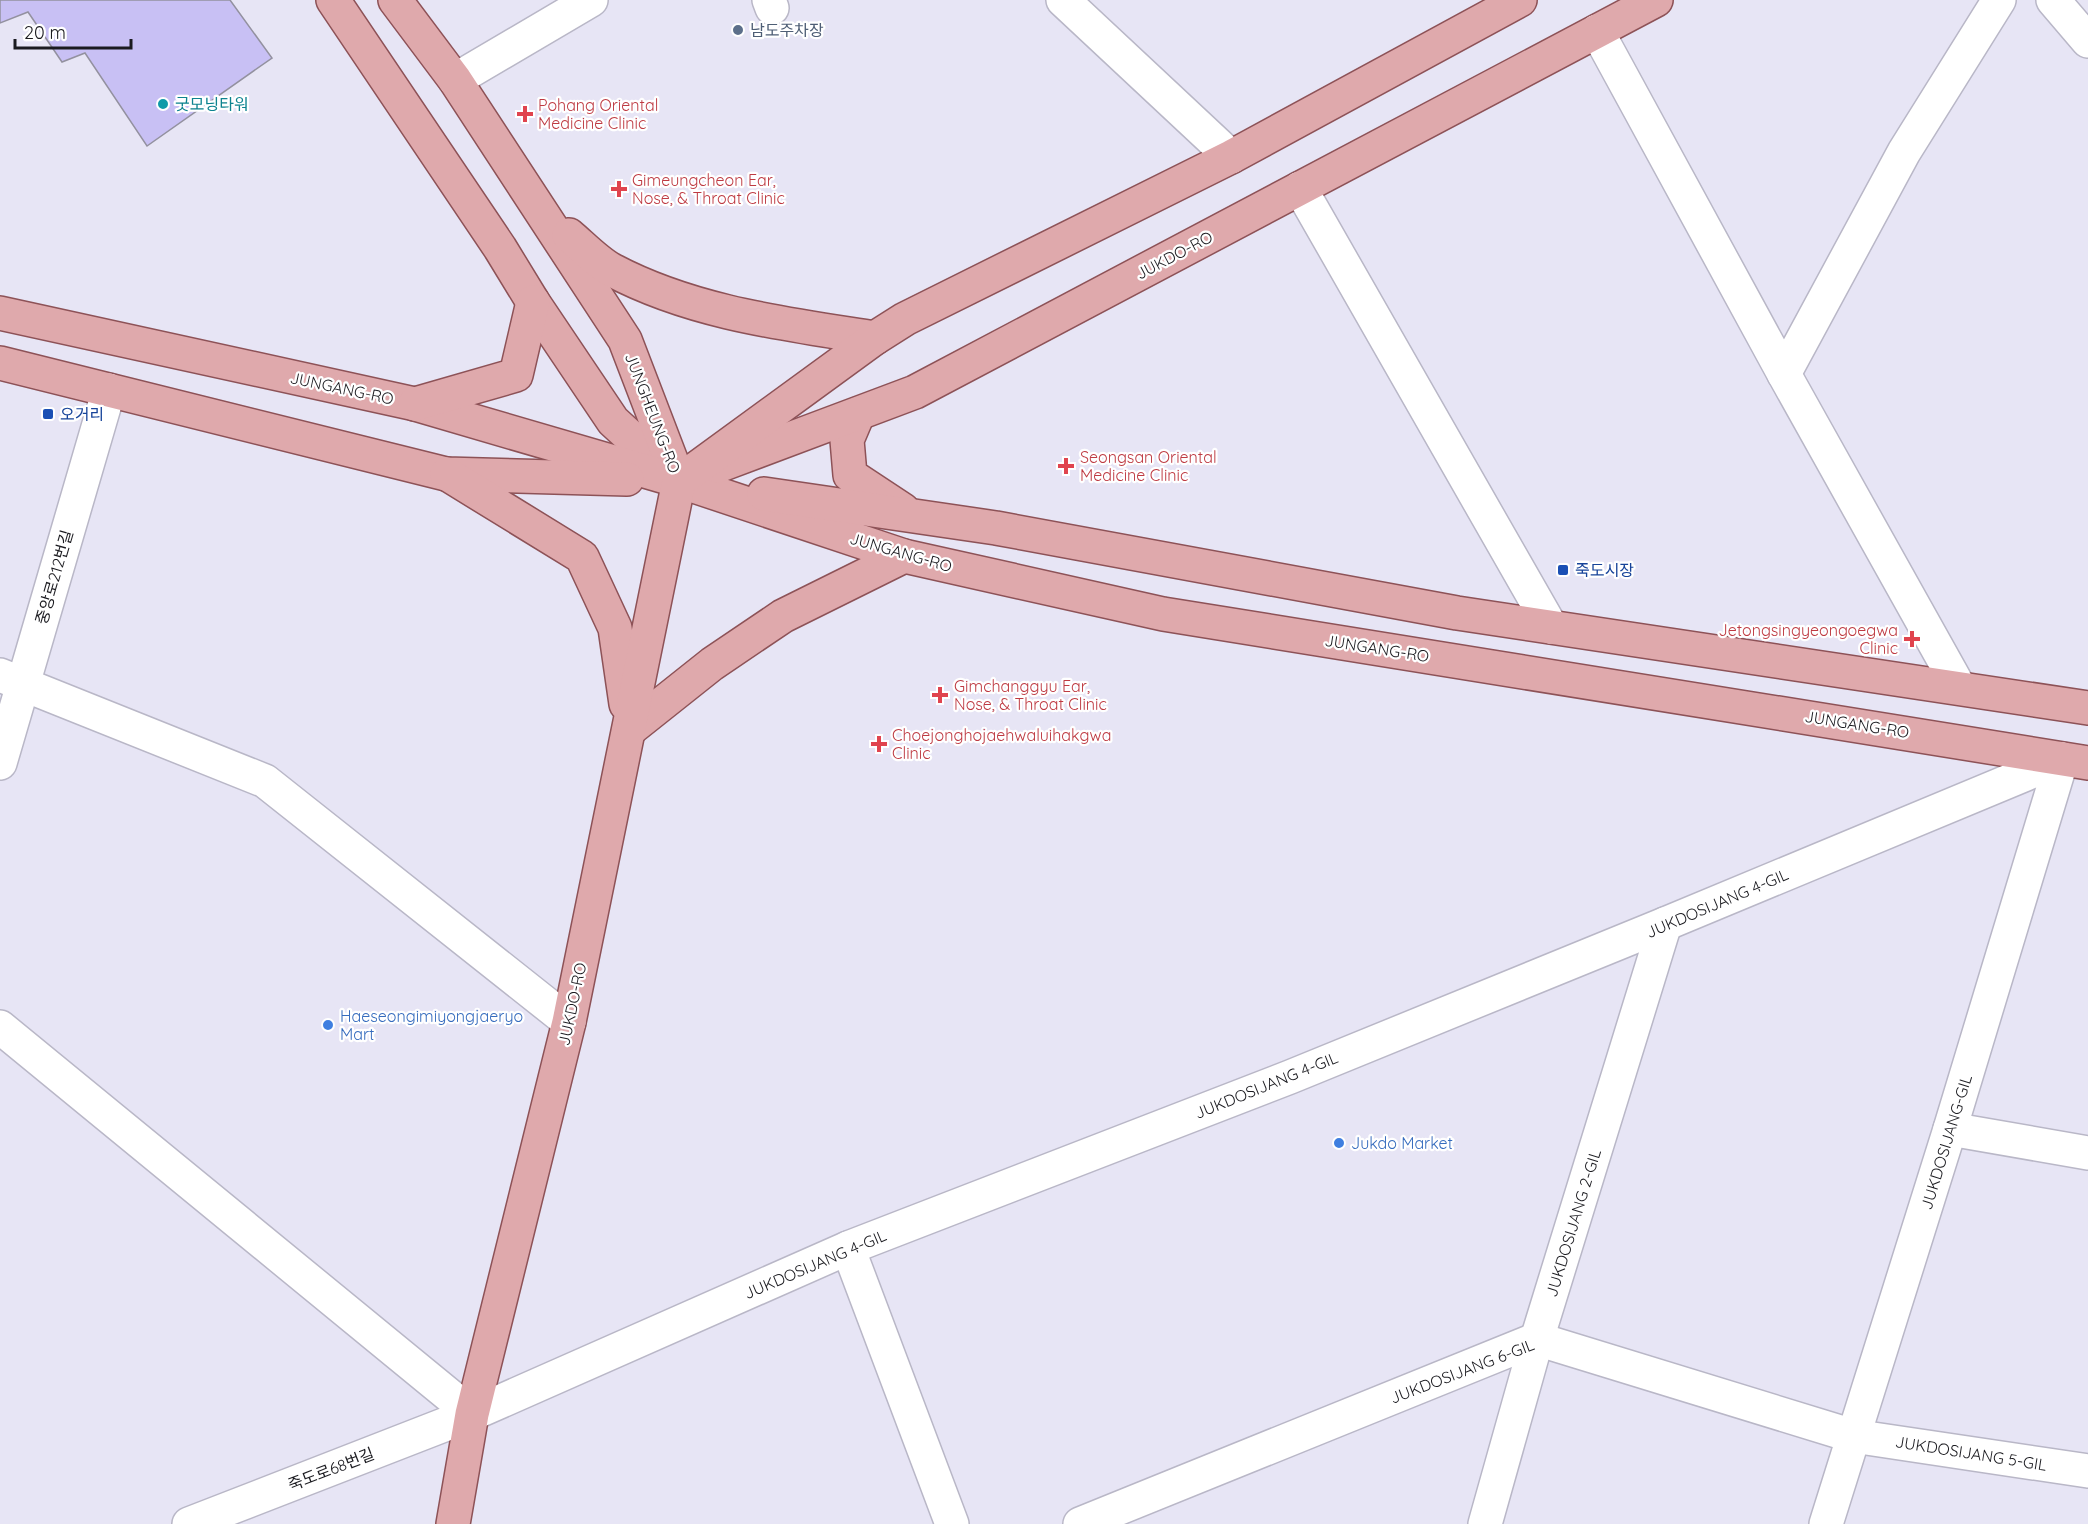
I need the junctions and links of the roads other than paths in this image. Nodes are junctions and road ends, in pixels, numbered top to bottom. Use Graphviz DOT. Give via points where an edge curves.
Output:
graph roads {
  1 [pos="333,0"];
  2 [pos="395,0"];
  3 [pos="591,0"];
  4 [pos="1063,0"];
  5 [pos="1520,0"];
  6 [pos="1656,0"];
  7 [pos="1999,0"];
  8 [pos="2053,0"];
  9 [pos="1598,31"];
  10 [pos="2088,40"];
  11 [pos="455,80"];
  12 [pos="1231,158"];
  13 [pos="1300,188"];
  14 [pos="544,215"];
  15 [pos="533,302"];
  16 [pos="0,313"];
  17 [pos="875,338"];
  18 [pos="0,363"];
  19 [pos="1784,374"];
  20 [pos="109,390"];
  21 [pos="415,404"];
  22 [pos="858,414"];
  23 [pos="446,474"];
  24 [pos="679,481"];
  25 [pos="911,515"];
  26 [pos="904,556"];
  27 [pos="1551,627"];
  28 [pos="11,678"];
  29 [pos="1959,687"];
  30 [pos="2088,708"];
  31 [pos="629,730"];
  32 [pos="2075,761"];
  33 [pos="0,763"];
  34 [pos="1665,924"];
  35 [pos="569,1022"];
  36 [pos="0,1027"];
  37 [pos="1950,1129"];
  38 [pos="2088,1153"];
  39 [pos="848,1248"];
  40 [pos="1537,1339"];
  41 [pos="472,1414"];
  42 [pos="1853,1436"];
  43 [pos="2088,1471"];
  44 [pos="189,1524"];
  45 [pos="453,1524"];
  46 [pos="952,1524"];
  47 [pos="1080,1524"];
  48 [pos="1485,1524"];
  49 [pos="1826,1524"];
  1 -- 15 [label="main road, JUNGHEUNG-RO"];
  2 -- 11 [label="main road, JUNGHEUNG-RO"];
  3 -- 11 [label="street"];
  4 -- 12 [label="street"];
  5 -- 12 [label="main road"];
  6 -- 9 [label="main road, JUKDO-RO"];
  7 -- 19 [label="street" via="1904,152"];
  8 -- 10 [label="street"];
  9 -- 13 [label="main road, JUKDO-RO"];
  9 -- 19 [label="street"];
  11 -- 14 [label="main road, JUNGHEUNG-RO"];
  12 -- 17 [label="main road" via="905,319"];
  13 -- 22 [label="main road, JUKDO-RO" via="915,392"];
  13 -- 27 [label="street"];
  14 -- 17 [label="main road" via="610,269 684,301"];
  14 -- 24 [label="main road, JUNGHEUNG-RO" via="625,340"];
  15 -- 21 [label="main road" via="516,375"];
  15 -- 24 [label="main road, JUNGHEUNG-RO" via="613,421"];
  16 -- 21 [label="main road, JUNGANG-RO"];
  17 -- 24 [label="main road"];
  18 -- 20 [label="main road, JUNGANG-RO"];
  19 -- 29 [label="street"];
  20 -- 23 [label="main road, JUNGANG-RO"];
  20 -- 28 [label="street, 중앙로212번길"];
  21 -- 24 [label="main road, JUNGANG-RO"];
  22 -- 24 [label="main road, JUKDO-RO"];
  22 -- 25 [label="main road" via="847,440 850,475"];
  23 -- 24 [label="main road, JUNGANG-RO"];
  23 -- 31 [label="main road" via="582,556 615,628"];
  24 -- 25 [label="main road, JUNGANG-RO"];
  24 -- 26 [label="main road, JUNGANG-RO"];
  24 -- 31 [label="main road, JUKDO-RO"];
  25 -- 27 [label="main road, JUNGANG-RO"];
  26 -- 31 [label="main road" via="783,616 712,664"];
  26 -- 32 [label="main road, JUNGANG-RO" via="1163,614"];
  27 -- 29 [label="main road, JUNGANG-RO"];
  28 -- 33 [label="street, 중앙로212번길"];
  28 -- 35 [label="street" via="265,782"];
  29 -- 30 [label="main road, JUNGANG-RO"];
  31 -- 35 [label="main road, JUKDO-RO"];
  32 -- 34 [label="street, JUKDOSIJANG 4-GIL"];
  32 -- 37 [label="street, JUKDOSIJANG-GIL"];
  34 -- 39 [label="street, JUKDOSIJANG 4-GIL" via="1279,1081"];
  34 -- 40 [label="street, JUKDOSIJANG 2-GIL"];
  35 -- 41 [label="main road, JUKDO-RO"];
  36 -- 41 [label="street"];
  37 -- 38 [label="street"];
  37 -- 42 [label="street, JUKDOSIJANG-GIL"];
  39 -- 41 [label="street, JUKDOSIJANG 4-GIL"];
  39 -- 46 [label="street"];
  40 -- 42 [label="street, JUKDOSIJANG 6-GIL"];
  40 -- 47 [label="street, JUKDOSIJANG 6-GIL"];
  40 -- 48 [label="street, JUKDOSIJANG 2-GIL"];
  41 -- 44 [label="street, 죽도로68번길"];
  41 -- 45 [label="main road, JUKDO-RO"];
  42 -- 43 [label="street, JUKDOSIJANG 5-GIL"];
  42 -- 49 [label="street, JUKDOSIJANG-GIL"];
}
